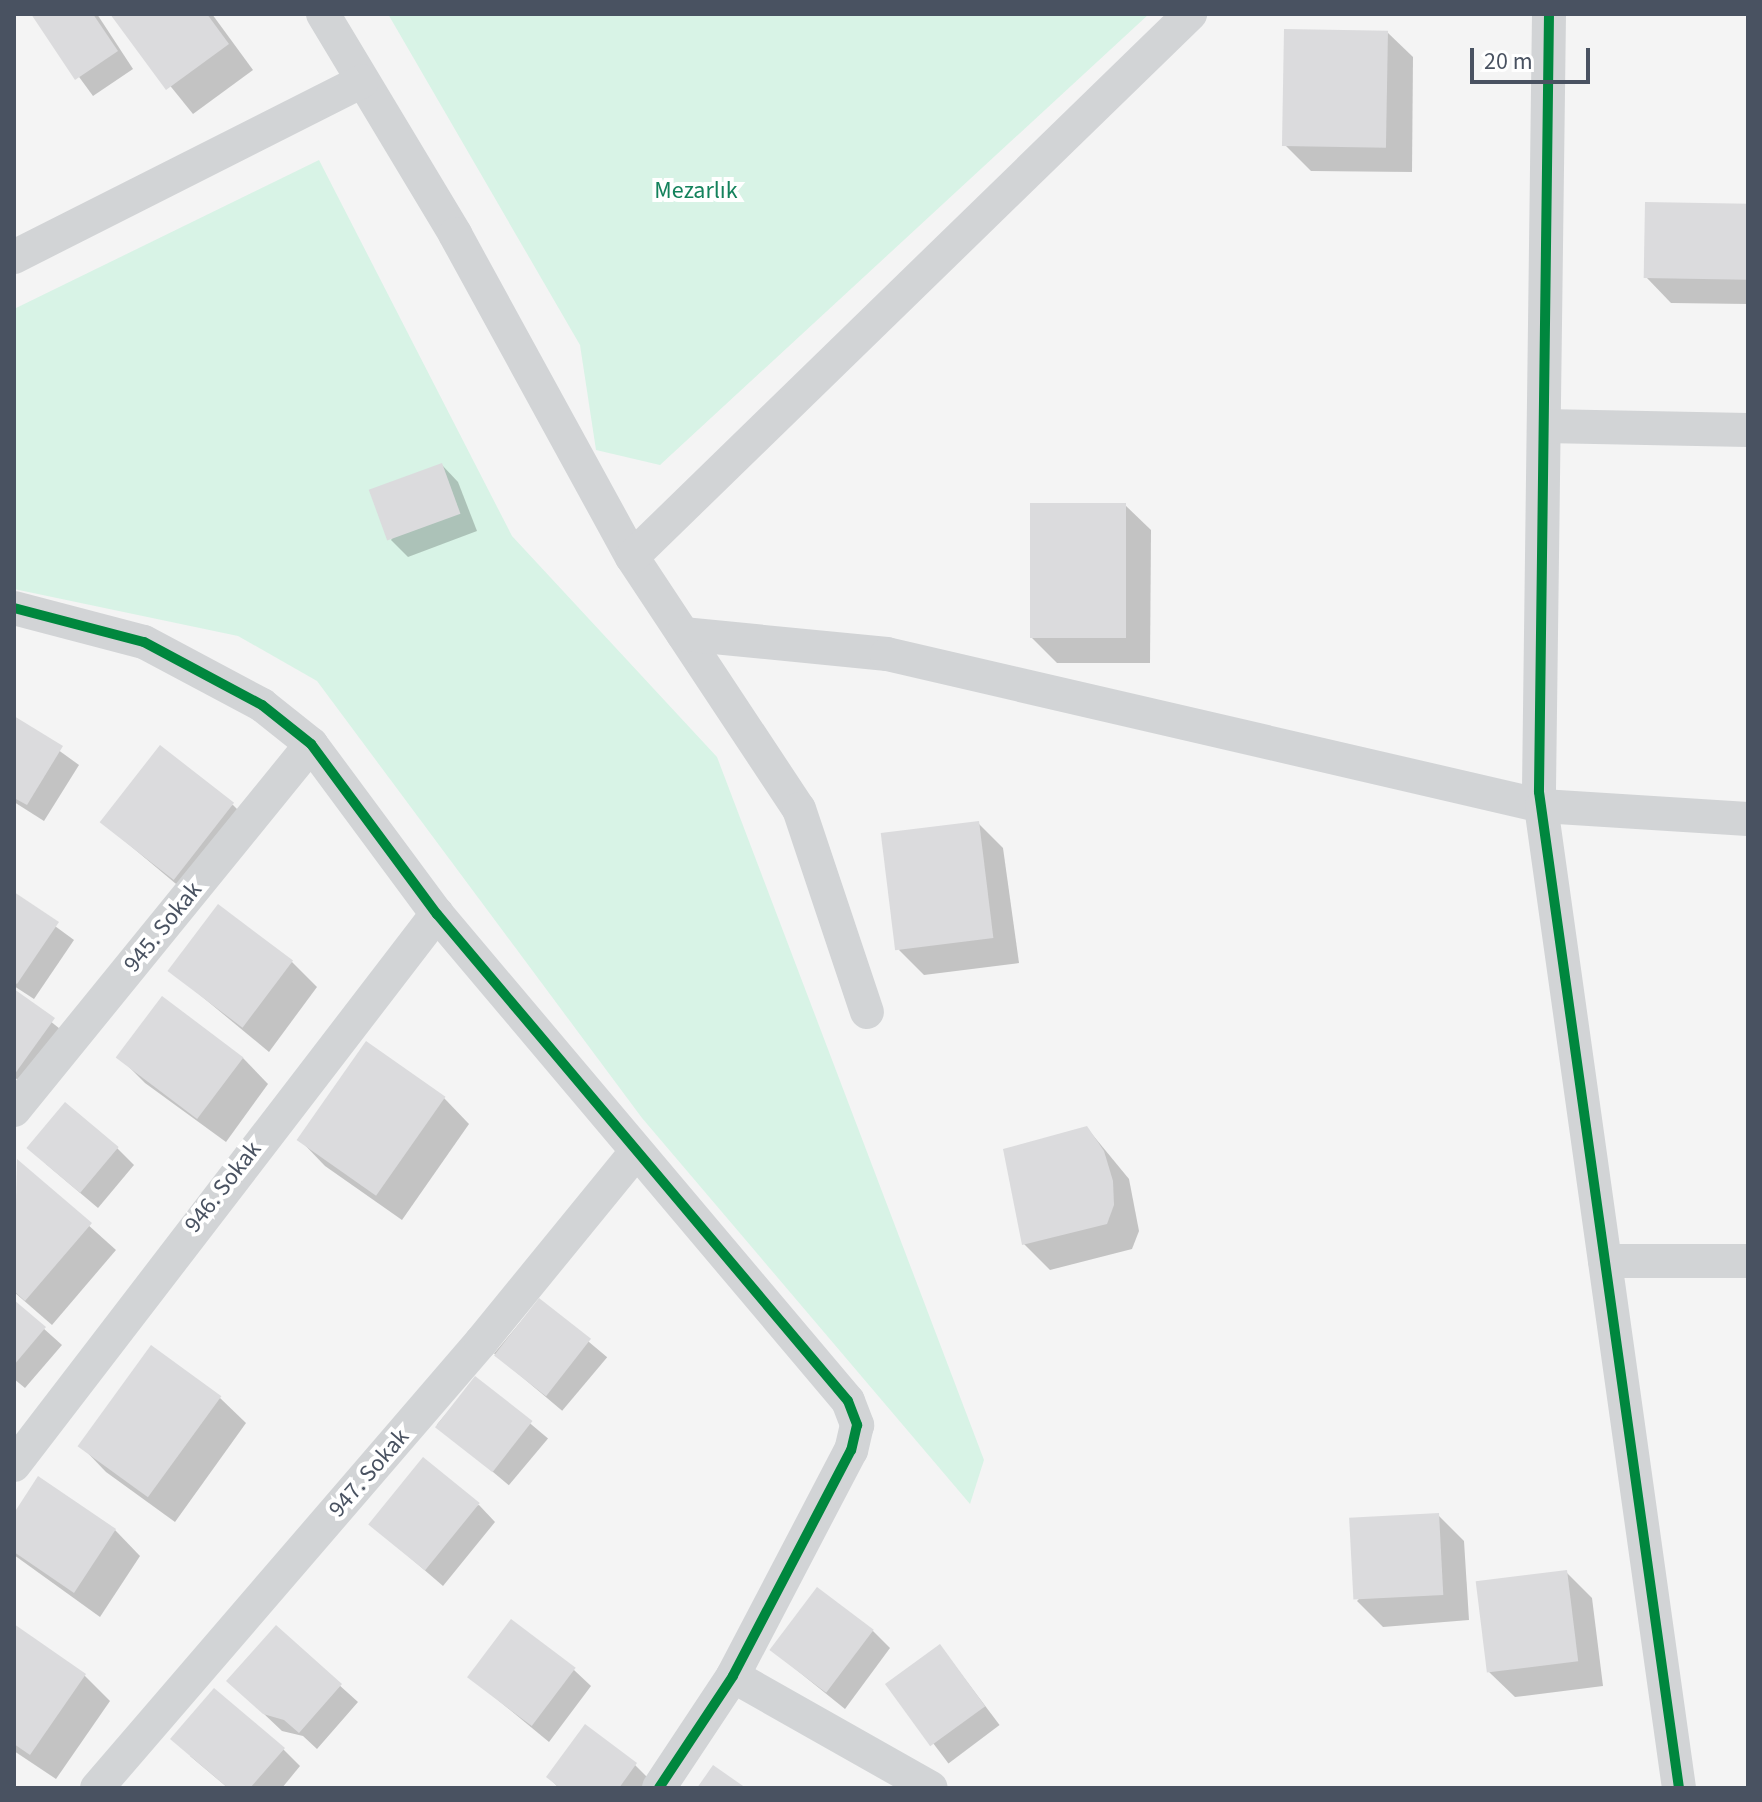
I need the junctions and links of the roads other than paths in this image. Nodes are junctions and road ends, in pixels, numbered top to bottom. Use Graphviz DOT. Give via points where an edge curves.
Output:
graph roads {
  1 [pos="323,14"];
  2 [pos="1190,14"];
  3 [pos="1549,14"];
  4 [pos="362,81"];
  5 [pos="14,257"];
  6 [pos="1544,426"];
  7 [pos="1748,430"];
  8 [pos="632,557"];
  9 [pos="14,608"];
  10 [pos="683,634"];
  11 [pos="311,744"];
  12 [pos="1542,806"];
  13 [pos="1748,819"];
  14 [pos="437,914"];
  15 [pos="867,1012"];
  16 [pos="14,1110"];
  17 [pos="635,1153"];
  18 [pos="1605,1261"];
  19 [pos="1748,1261"];
  20 [pos="14,1465"];
  21 [pos="733,1676"];
  22 [pos="97,1788"];
  23 [pos="659,1788"];
  24 [pos="931,1788"];
  25 [pos="1679,1788"];
  1 -- 4 [label="street"];
  2 -- 8 [label="street"];
  3 -- 6 [label="street"];
  4 -- 5 [label="street"];
  4 -- 8 [label="street" via="455,234"];
  6 -- 7 [label="street"];
  6 -- 12 [label="street"];
  8 -- 10 [label="street"];
  9 -- 11 [label="street" via="144,642 262,705"];
  10 -- 12 [label="street" via="887,654"];
  10 -- 15 [label="street" via="799,809"];
  11 -- 14 [label="street"];
  11 -- 16 [label="street, 945. Sokak"];
  12 -- 13 [label="street"];
  12 -- 18 [label="street"];
  14 -- 17 [label="street"];
  14 -- 20 [label="street, 946. Sokak"];
  17 -- 21 [label="street" via="848,1401 857,1425 851,1450"];
  17 -- 22 [label="street, 947. Sokak" via="481,1342"];
  18 -- 19 [label="street"];
  18 -- 25 [label="street"];
  21 -- 23 [label="street"];
  21 -- 24 [label="street"];
}
